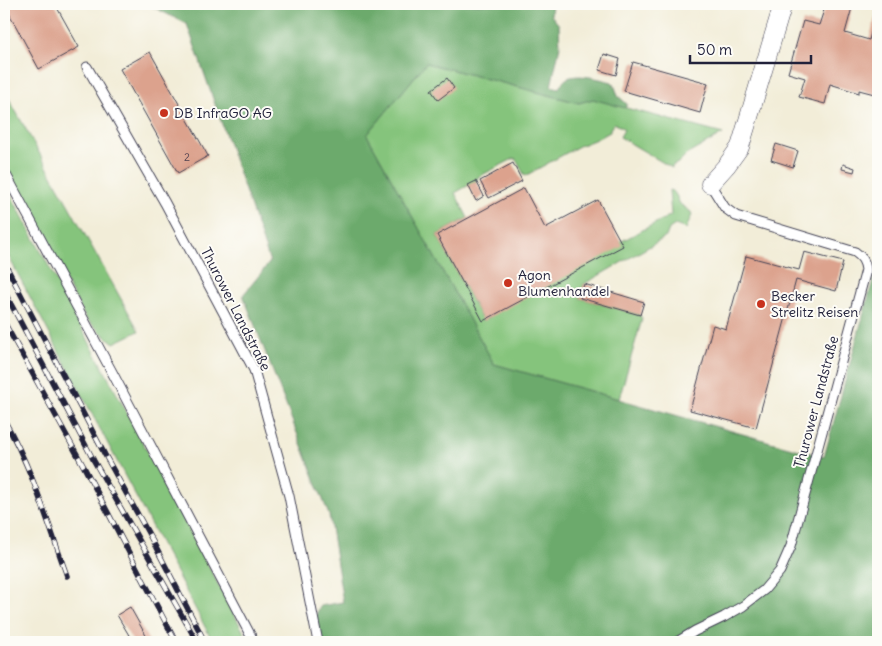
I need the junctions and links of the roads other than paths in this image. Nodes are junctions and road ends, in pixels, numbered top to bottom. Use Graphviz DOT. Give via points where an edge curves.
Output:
graph roads {
  1 [pos="783,4"];
  2 [pos="87,67"];
  3 [pos="4,172"];
  4 [pos="710,184"];
  5 [pos="254,642"];
  6 [pos="318,642"];
  7 [pos="677,642"];
  1 -- 4 [label="street" via="740,147"];
  2 -- 6 [label="lane, Thurower Landstraße" via="165,203 254,370 289,496"];
  3 -- 5 [label="lane"];
  4 -- 7 [label="lane, Thurower Landstraße" via="725,208 736,216 855,252 861,256 866,270 791,546 780,571 764,590 743,606"];
}
